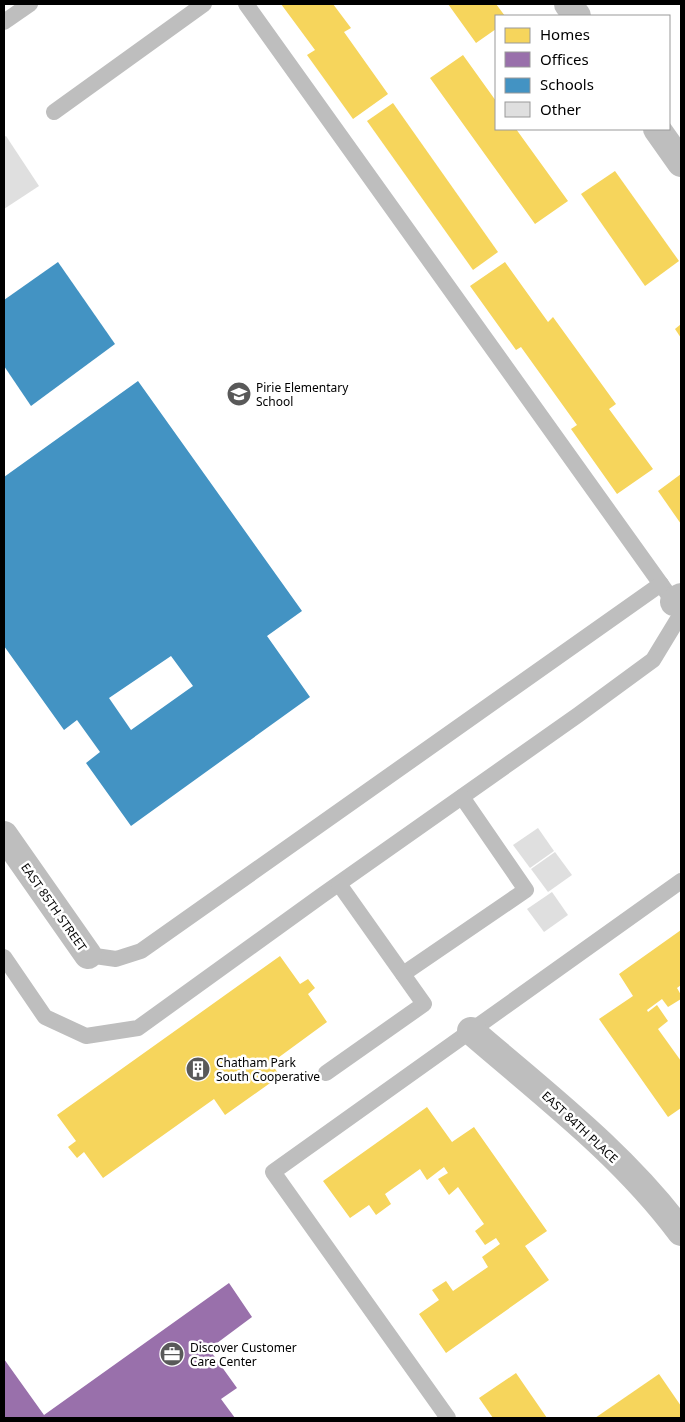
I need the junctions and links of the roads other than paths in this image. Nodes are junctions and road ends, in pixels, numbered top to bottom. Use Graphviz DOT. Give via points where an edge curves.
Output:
graph roads {
  1 [pos="30,4"];
  2 [pos="204,4"];
  3 [pos="246,4"];
  4 [pos="568,4"];
  5 [pos="576,15"];
  6 [pos="4,22"];
  7 [pos="54,112"];
  8 [pos="658,130"];
  9 [pos="681,163"];
  10 [pos="676,602"];
  11 [pos="462,797"];
  12 [pos="4,836"];
  13 [pos="681,881"];
  14 [pos="339,884"];
  15 [pos="88,955"];
  16 [pos="4,957"];
  17 [pos="403,974"];
  18 [pos="470,1031"];
  19 [pos="326,1074"];
  20 [pos="681,1232"];
  21 [pos="448,1418"];
  1 -- 6 [label="lane"];
  2 -- 7 [label="lane"];
  3 -- 10 [label="lane"];
  4 -- 5 [label="street"];
  8 -- 9 [label="street"];
  10 -- 11 [label="lane" via="653,660"];
  10 -- 15 [label="lane" via="141,951 116,959"];
  11 -- 14 [label="lane"];
  11 -- 17 [label="lane" via="526,890"];
  12 -- 15 [label="street, EAST 85TH STREET"];
  13 -- 18 [label="lane"];
  14 -- 16 [label="lane" via="138,1028 86,1036 45,1017"];
  14 -- 17 [label="lane"];
  17 -- 19 [label="lane" via="424,1004"];
  18 -- 20 [label="street, EAST 84TH PLACE" via="576,1120 659,1202"];
  18 -- 21 [label="lane" via="273,1172"];
}
